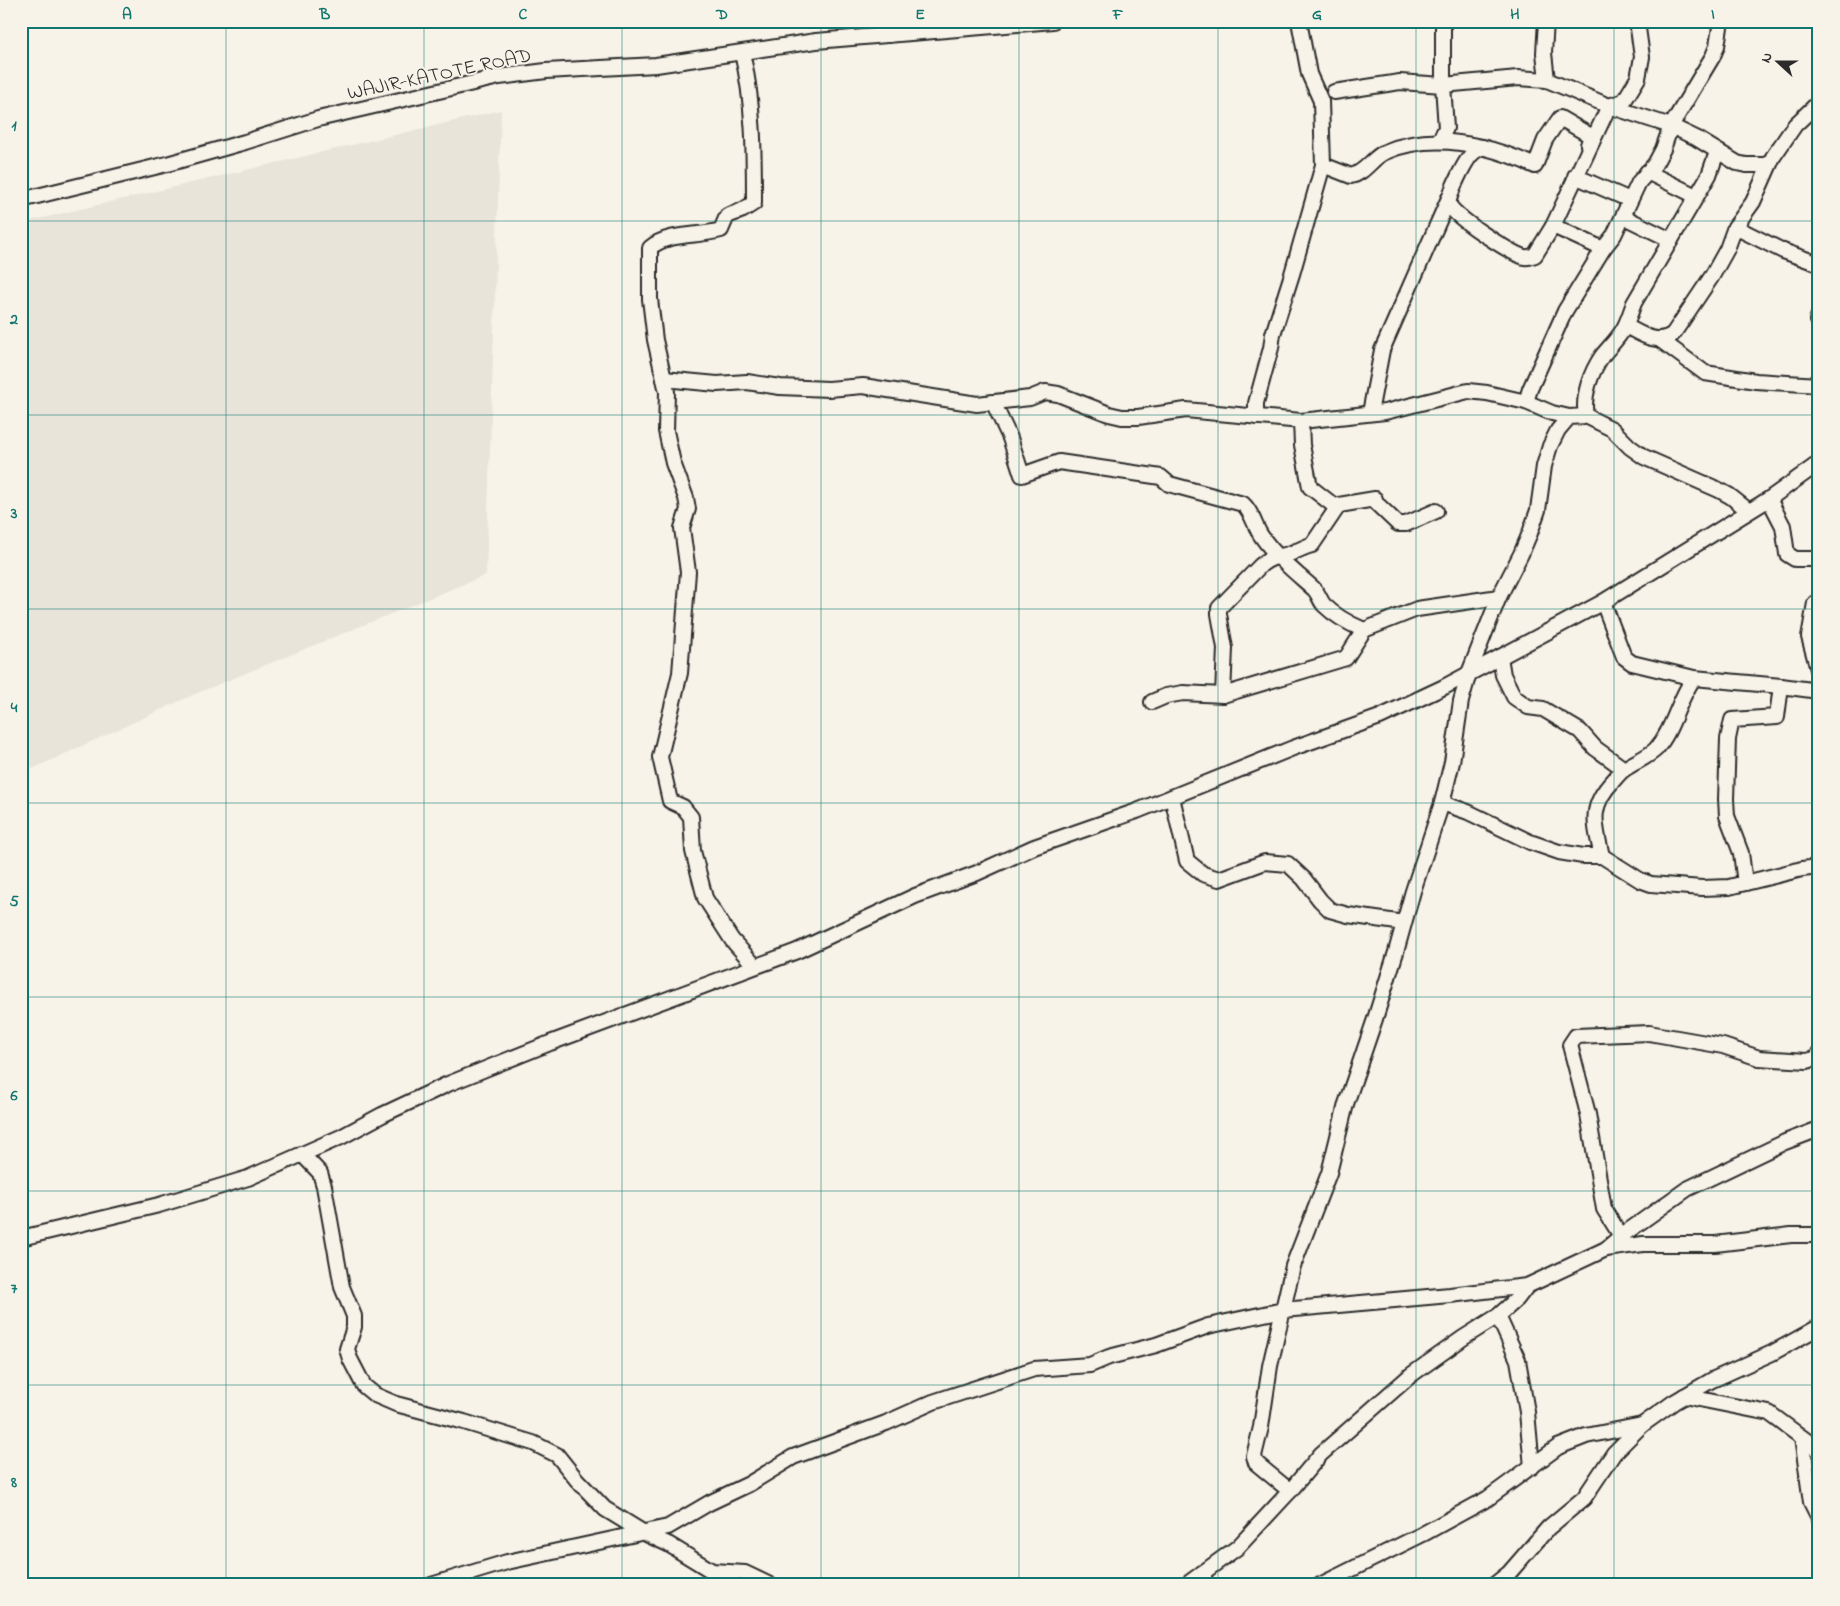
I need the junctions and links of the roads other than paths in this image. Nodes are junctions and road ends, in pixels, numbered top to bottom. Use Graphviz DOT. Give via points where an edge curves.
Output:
graph roads {
  1 [pos="985,21"];
  2 [pos="1053,21"];
  3 [pos="1299,21"];
  4 [pos="1443,21"];
  5 [pos="1546,21"];
  6 [pos="1637,21"];
  7 [pos="1721,21"];
  8 [pos="889,28"];
  9 [pos="944,30"];
  10 [pos="742,53"];
  11 [pos="1547,80"];
  12 [pos="1443,85"];
  13 [pos="1334,92"];
  14 [pos="1819,102"];
  15 [pos="1608,106"];
  16 [pos="1671,126"];
  17 [pos="1443,141"];
  18 [pos="1483,147"];
  19 [pos="1717,152"];
  20 [pos="1323,165"];
  21 [pos="1769,165"];
  22 [pos="1646,172"];
  23 [pos="1576,176"];
  24 [pos="1696,196"];
  25 [pos="1449,198"];
  26 [pos="21,200"];
  27 [pos="1630,200"];
  28 [pos="1624,217"];
  29 [pos="1553,226"];
  30 [pos="1735,226"];
  31 [pos="1671,240"];
  32 [pos="1603,249"];
  33 [pos="1819,264"];
  34 [pos="1819,315"];
  35 [pos="1819,322"];
  36 [pos="1626,326"];
  37 [pos="1659,339"];
  38 [pos="664,379"];
  39 [pos="1819,385"];
  40 [pos="993,402"];
  41 [pos="1526,402"];
  42 [pos="1370,413"];
  43 [pos="1586,416"];
  44 [pos="1256,417"];
  45 [pos="1569,417"];
  46 [pos="1301,421"];
  47 [pos="1819,462"];
  48 [pos="1769,499"];
  49 [pos="1337,508"];
  50 [pos="1436,511"];
  51 [pos="1749,512"];
  52 [pos="1277,555"];
  53 [pos="1819,559"];
  54 [pos="1499,597"];
  55 [pos="1603,602"];
  56 [pos="1815,603"];
  57 [pos="1364,630"];
  58 [pos="1500,657"];
  59 [pos="1469,673"];
  60 [pos="1819,673"];
  61 [pos="1694,678"];
  62 [pos="1781,686"];
  63 [pos="1819,692"];
  64 [pos="1224,695"];
  65 [pos="1152,702"];
  66 [pos="1624,769"];
  67 [pos="1172,797"];
  68 [pos="1442,803"];
  69 [pos="1602,856"];
  70 [pos="1819,867"];
  71 [pos="1744,883"];
  72 [pos="1404,923"];
  73 [pos="755,966"];
  74 [pos="1819,1053"];
  75 [pos="1819,1129"];
  76 [pos="302,1154"];
  77 [pos="1819,1234"];
  78 [pos="1620,1236"];
  79 [pos="21,1238"];
  80 [pos="1606,1249"];
  81 [pos="1527,1286"];
  82 [pos="1283,1310"];
  83 [pos="1498,1316"];
  84 [pos="1819,1327"];
  85 [pos="1684,1396"];
  86 [pos="1642,1425"];
  87 [pos="1802,1438"];
  88 [pos="1819,1450"];
  89 [pos="1532,1467"];
  90 [pos="1290,1491"];
  91 [pos="1819,1518"];
  92 [pos="644,1533"];
  93 [pos="1205,1579"];
  94 [pos="431,1585"];
  95 [pos="770,1585"];
  96 [pos="1186,1585"];
  97 [pos="1320,1585"];
  98 [pos="1494,1585"];
  1 -- 9 [label="street"];
  2 -- 9 [label="street, WAJIR-KATOTE ROAD"];
  3 -- 20 [label="street" via="1309,74 1321,101"];
  4 -- 12 [label="street"];
  5 -- 11 [label="street" via="1544,53"];
  6 -- 15 [label="street" via="1642,58 1638,78 1624,101"];
  7 -- 16 [label="street" via="1713,56"];
  8 -- 9 [label="street, WAJIR-KATOTE ROAD"];
  8 -- 10 [label="street, WAJIR-KATOTE ROAD"];
  10 -- 26 [label="street, WAJIR-KATOTE ROAD" via="656,65 499,77 318,119 175,162"];
  10 -- 38 [label="street" via="748,75 755,156 754,203 727,216 721,230 668,238 650,248 650,299"];
  11 -- 12 [label="street" via="1518,78"];
  11 -- 15 [label="street"];
  12 -- 13 [label="street" via="1400,82"];
  12 -- 17 [label="street" via="1446,128"];
  14 -- 21 [label="street" via="1795,125"];
  15 -- 16 [label="street"];
  15 -- 23 [label="street"];
  16 -- 19 [label="street"];
  16 -- 22 [label="street" via="1663,149"];
  17 -- 18 [label="street"];
  17 -- 20 [label="street" via="1402,146 1384,152 1361,173 1351,176"];
  18 -- 23 [label="street" via="1510,154 1535,166 1545,140 1560,118 1591,136"];
  18 -- 25 [label="street" via="1467,160"];
  19 -- 21 [label="street" via="1737,163"];
  19 -- 24 [label="street" via="1709,175"];
  20 -- 44 [label="street" via="1273,334 1256,403"];
  21 -- 30 [label="street" via="1753,202"];
  22 -- 24 [label="street"];
  22 -- 27 [label="street"];
  23 -- 27 [label="street"];
  23 -- 29 [label="street"];
  24 -- 31 [label="street"];
  25 -- 29 [label="street" via="1450,207 1459,216 1488,238 1524,257 1535,255"];
  25 -- 42 [label="street" via="1382,350"];
  27 -- 28 [label="street"];
  28 -- 31 [label="street"];
  28 -- 32 [label="street"];
  29 -- 32 [label="street"];
  30 -- 33 [label="street" via="1783,251"];
  30 -- 37 [label="street" via="1726,250 1702,292 1673,334 1667,339"];
  31 -- 36 [label="street" via="1634,303"];
  32 -- 41 [label="street" via="1565,311"];
  34 -- 35 [label="street"];
  36 -- 37 [label="street"];
  36 -- 43 [label="street" via="1594,371 1585,402"];
  37 -- 39 [label="street" via="1705,373 1756,381"];
  38 -- 40 [label="street" via="829,389 863,386 977,404"];
  38 -- 73 [label="street" via="666,431 688,509 682,528 688,572 680,673 660,757 670,800 683,807 690,817 693,851 705,898 732,940"];
  40 -- 44 [label="street" via="1030,398 1046,392 1122,417 1186,410"];
  40 -- 52 [label="street" via="1010,438 1022,476 1059,462 1162,477 1169,484 1243,504 1250,510 1262,538"];
  41 -- 42 [label="street" via="1468,391"];
  41 -- 45 [label="street"];
  42 -- 46 [label="street"];
  43 -- 45 [label="street"];
  43 -- 51 [label="street" via="1612,429 1644,457 1719,490"];
  44 -- 46 [label="street"];
  45 -- 54 [label="street" via="1550,446 1538,510 1522,554"];
  46 -- 49 [label="street" via="1310,487"];
  47 -- 48 [label="street"];
  48 -- 51 [label="street"];
  48 -- 53 [label="street" via="1782,526 1787,554 1795,559"];
  49 -- 50 [label="street" via="1375,499 1398,524 1406,524"];
  49 -- 52 [label="street" via="1312,545"];
  51 -- 55 [label="street"];
  52 -- 57 [label="street" via="1317,592 1323,605"];
  52 -- 64 [label="street" via="1261,565 1219,608 1225,648"];
  54 -- 57 [label="street" via="1417,609"];
  54 -- 59 [label="street"];
  55 -- 58 [label="street"];
  55 -- 61 [label="street" via="1624,657 1636,664"];
  56 -- 60 [label="street" via="1809,637"];
  57 -- 64 [label="street" via="1346,658"];
  58 -- 59 [label="street"];
  58 -- 66 [label="street" via="1503,675 1514,697 1528,707 1543,709 1580,731 1595,748"];
  59 -- 67 [label="street" via="1380,717"];
  59 -- 68 [label="street"];
  61 -- 62 [label="street"];
  61 -- 66 [label="street" via="1655,750"];
  62 -- 63 [label="street"];
  62 -- 71 [label="street" via="1777,717 1732,720 1728,739 1727,816 1741,853"];
  64 -- 65 [label="street" via="1183,693"];
  66 -- 69 [label="street" via="1603,792 1596,808"];
  67 -- 72 [label="street" via="1187,861 1203,874 1219,879 1265,862 1288,864 1330,910"];
  67 -- 73 [label="street" via="1034,847 915,896 797,951"];
  68 -- 69 [label="street" via="1559,852"];
  68 -- 72 [label="street"];
  69 -- 71 [label="street" via="1651,884 1702,888"];
  70 -- 71 [label="street"];
  72 -- 82 [label="street" via="1346,1104 1328,1173 1293,1266"];
  73 -- 76 [label="street" via="448,1084"];
  74 -- 78 [label="street" via="1818,1058 1807,1061 1759,1058 1723,1046 1649,1033 1576,1036 1570,1045 1588,1114 1604,1209"];
  75 -- 78 [label="street" via="1784,1142 1687,1189"];
  76 -- 79 [label="street" via="248,1178 160,1205"];
  76 -- 92 [label="street" via="320,1173 324,1186 342,1287 354,1316 347,1349 364,1386 396,1404 533,1443 557,1455 605,1509"];
  77 -- 80 [label="street" via="1715,1244 1643,1244"];
  78 -- 80 [label="street"];
  80 -- 81 [label="street"];
  81 -- 82 [label="street"];
  81 -- 83 [label="street"];
  82 -- 90 [label="street" via="1254,1456 1256,1463"];
  82 -- 92 [label="street" via="1208,1326 1090,1364 1034,1369 933,1402 794,1457 668,1527"];
  83 -- 89 [label="street" via="1518,1360"];
  83 -- 90 [label="street" via="1411,1375 1321,1454"];
  84 -- 85 [label="street"];
  85 -- 86 [label="street"];
  85 -- 87 [label="street" via="1770,1413"];
  86 -- 89 [label="street" via="1586,1436 1558,1447"];
  86 -- 98 [label="street" via="1614,1453 1584,1498 1548,1528 1509,1573"];
  87 -- 88 [label="street"];
  87 -- 91 [label="street" via="1811,1502"];
  89 -- 97 [label="street" via="1487,1499"];
  90 -- 93 [label="street"];
  92 -- 94 [label="street" via="507,1562"];
  92 -- 95 [label="street" via="712,1571 745,1573"];
  93 -- 96 [label="street"];
}
